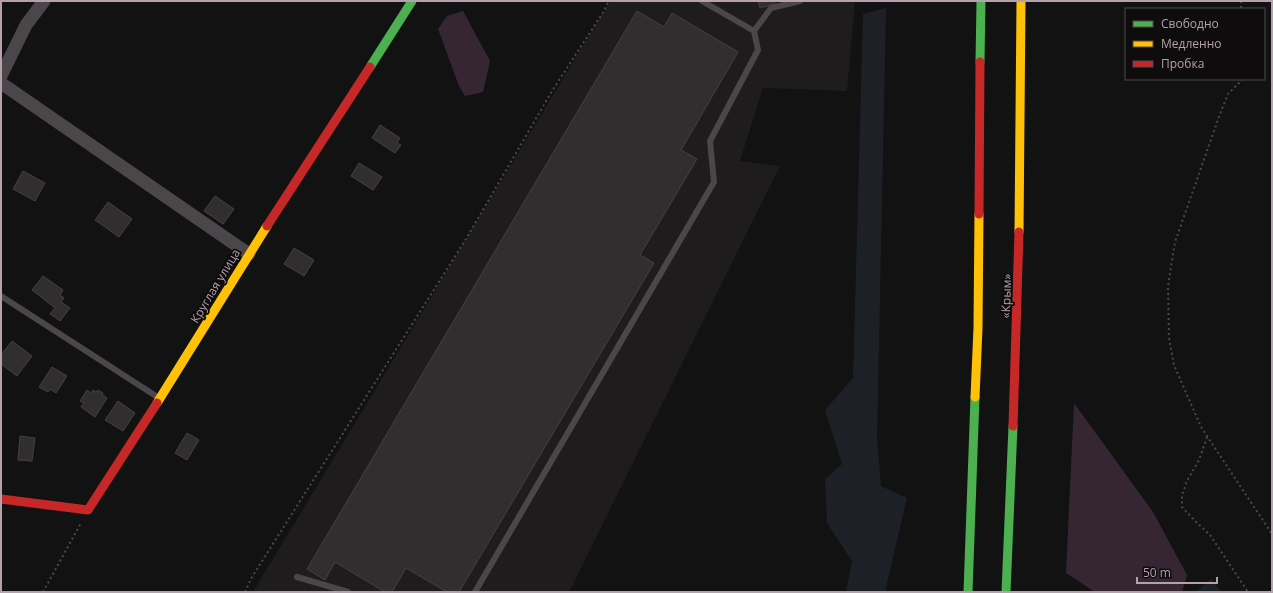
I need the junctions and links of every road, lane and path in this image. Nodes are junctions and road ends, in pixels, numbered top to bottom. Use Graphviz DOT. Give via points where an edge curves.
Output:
graph roads {
  1 [pos="44,1"];
  2 [pos="609,1"];
  3 [pos="702,1"];
  4 [pos="800,1"];
  5 [pos="981,1"];
  6 [pos="1021,1"];
  7 [pos="405,4"];
  8 [pos="754,31"];
  9 [pos="1,76"];
  10 [pos="1242,80"];
  11 [pos="1,83"];
  12 [pos="249,254"];
  13 [pos="1,296"];
  14 [pos="160,399"];
  15 [pos="1207,436"];
  16 [pos="1,499"];
  17 [pos="88,510"];
  18 [pos="1272,534"];
  19 [pos="297,578"];
  20 [pos="43,592"];
  21 [pos="245,592"];
  22 [pos="348,592"];
  23 [pos="476,592"];
  24 [pos="968,592"];
  25 [pos="1006,592"];
  26 [pos="1248,592"];
  1 -- 9 [label="street" via="26,26"];
  2 -- 21 [label="path" via="552,90 466,239 317,473"];
  3 -- 8 [label="lane"];
  4 -- 8 [label="lane" via="771,8"];
  5 -- 24 [label="main road" via="978,328"];
  6 -- 25 [label="main road, «Крым»" via="1019,261"];
  7 -- 12 [label="main road, Круглая улица"];
  8 -- 23 [label="lane" via="758,50 710,141 714,182"];
  10 -- 15 [label="path" via="1228,94 1220,114 1175,242 1168,286 1169,338 1174,365 1200,427"];
  11 -- 12 [label="street"];
  12 -- 14 [label="main road, Круглая улица"];
  13 -- 14 [label="lane"];
  14 -- 17 [label="main road, Круглая улица"];
  15 -- 18 [label="path"];
  15 -- 26 [label="path" via="1199,460 1186,480 1182,507 1210,535"];
  16 -- 17 [label="main road"];
  17 -- 20 [label="path"];
  19 -- 22 [label="lane"];
}
